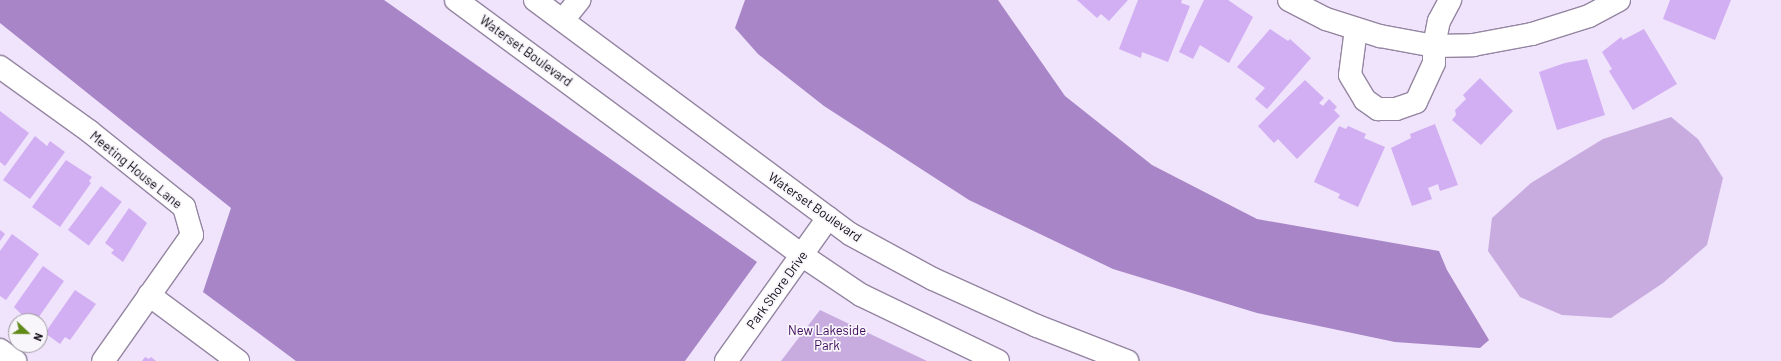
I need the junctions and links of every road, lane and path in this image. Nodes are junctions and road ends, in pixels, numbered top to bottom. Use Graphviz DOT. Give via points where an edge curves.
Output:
graph roads {
  1 [pos="456,0"];
  2 [pos="535,0"];
  3 [pos="579,0"];
  4 [pos="1289,0"];
  5 [pos="1450,0"];
  6 [pos="1619,0"];
  7 [pos="563,20"];
  8 [pos="1356,29"];
  9 [pos="1434,46"];
  10 [pos="0,67"];
  11 [pos="828,218"];
  12 [pos="803,256"];
  13 [pos="149,295"];
  14 [pos="0,350"];
  15 [pos="15,361"];
  16 [pos="103,361"];
  17 [pos="238,361"];
  18 [pos="726,361"];
  19 [pos="998,361"];
  20 [pos="1126,361"];
  1 -- 12 [label="street, Waterset Boulevard"];
  2 -- 7 [label="street, Waterset Boulevard"];
  3 -- 7 [label="street"];
  4 -- 8 [label="street" via="1326,19"];
  5 -- 9 [label="street" via="1439,21"];
  6 -- 9 [label="street" via="1588,16 1532,34 1473,45"];
  7 -- 11 [label="street, Waterset Boulevard"];
  8 -- 9 [label="street"];
  8 -- 9 [label="street" via="1350,76 1364,100 1378,109 1396,109 1416,102 1434,63"];
  10 -- 13 [label="street, Meeting House Lane" via="89,131 184,207 192,235"];
  11 -- 12 [label="street, Park Shore Drive"];
  11 -- 20 [label="street, Waterset Boulevard" via="850,234 933,279 1037,326"];
  12 -- 18 [label="street, Park Shore Drive"];
  12 -- 19 [label="street, Waterset Boulevard" via="861,295"];
  13 -- 16 [label="street, Meeting House Lane"];
  13 -- 17 [label="street"];
  14 -- 15 [label="street"];
}
